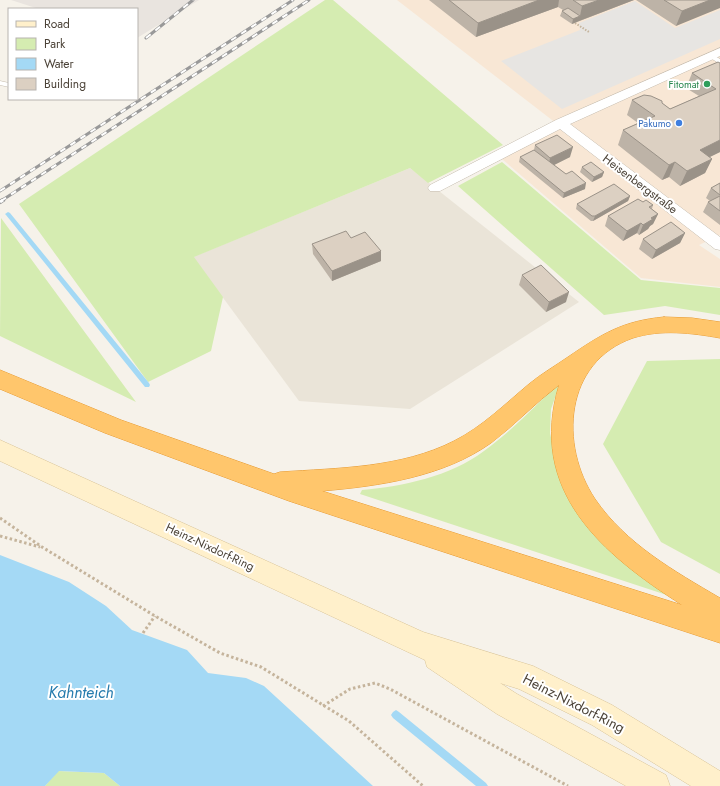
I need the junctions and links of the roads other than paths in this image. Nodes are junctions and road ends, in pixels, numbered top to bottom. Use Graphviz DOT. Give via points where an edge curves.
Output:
graph roads {
  1 [pos="717,57"];
  2 [pos="561,123"];
  3 [pos="435,188"];
  4 [pos="720,245"];
  5 [pos="720,330"];
  6 [pos="589,354"];
  7 [pos="0,379"];
  8 [pos="0,450"];
  9 [pos="271,484"];
  10 [pos="720,613"];
  11 [pos="720,630"];
  12 [pos="420,645"];
  13 [pos="655,786"];
  14 [pos="717,786"];
  1 -- 2 [label="street"];
  2 -- 3 [label="street"];
  2 -- 4 [label="street, Heisenbergstraße"];
  5 -- 6 [label="highway" via="662,325 634,329 610,339"];
  6 -- 9 [label="highway" via="540,388 498,424 464,448 430,464 395,473"];
  6 -- 10 [label="highway" via="571,384 563,411 561,436 568,471 584,504 614,540 626,550 656,574"];
  7 -- 9 [label="highway" via="50,403"];
  8 -- 12 [label="main road, Heinz-Nixdorf-Ring"];
  9 -- 11 [label="highway"];
  12 -- 13 [label="main road, Heinz-Nixdorf-Ring" via="507,704"];
  12 -- 14 [label="main road, Heinz-Nixdorf-Ring" via="523,676 602,715"];
}
